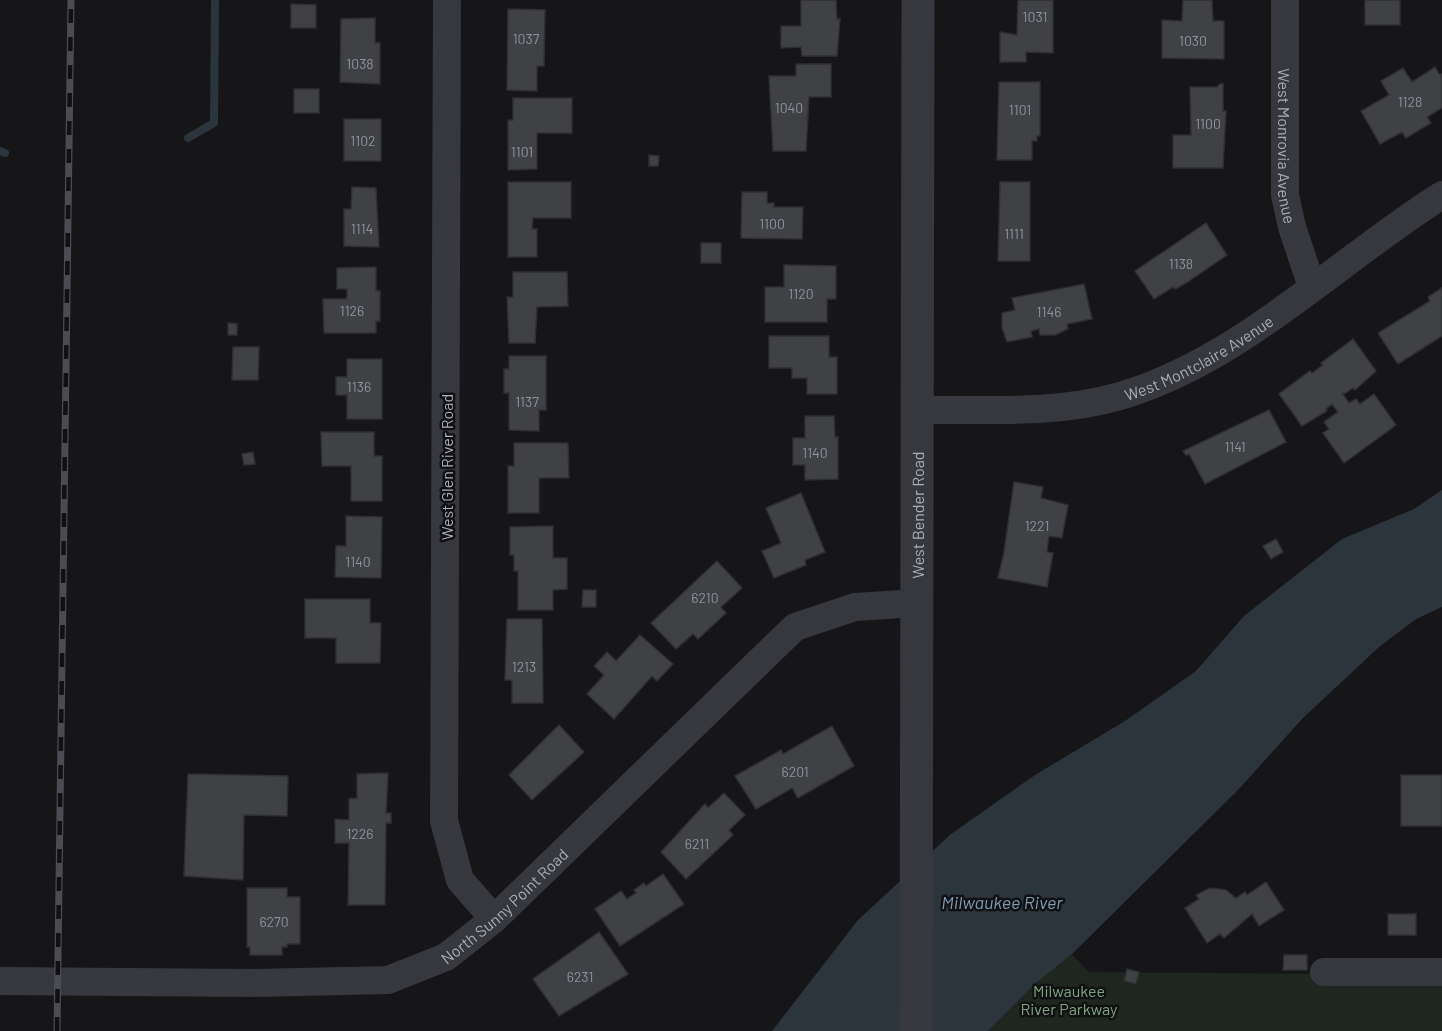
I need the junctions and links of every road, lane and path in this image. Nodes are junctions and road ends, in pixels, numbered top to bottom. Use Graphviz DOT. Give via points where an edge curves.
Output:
graph roads {
  1 [pos="447,0"];
  2 [pos="918,0"];
  3 [pos="1286,0"];
  4 [pos="1442,195"];
  5 [pos="1312,287"];
  6 [pos="917,410"];
  7 [pos="917,603"];
  8 [pos="494,919"];
  9 [pos="1324,972"];
  10 [pos="1442,972"];
  11 [pos="0,981"];
  12 [pos="916,1031"];
  1 -- 8 [label="street, West Glen River Road" via="444,821 460,880"];
  2 -- 6 [label="street, West Bender Road"];
  3 -- 5 [label="street, West Monrovia Avenue" via="1285,195"];
  4 -- 5 [label="street, West Montclaire Avenue"];
  5 -- 6 [label="street, West Montclaire Avenue" via="1198,364 1119,397 1037,408"];
  6 -- 7 [label="street, West Bender Road"];
  7 -- 8 [label="street, North Sunny Point Road" via="855,607 795,627"];
  7 -- 12 [label="street, West Bender Road"];
  8 -- 11 [label="street, North Sunny Point Road" via="446,957 388,980"];
  9 -- 10 [label="street"];
}
